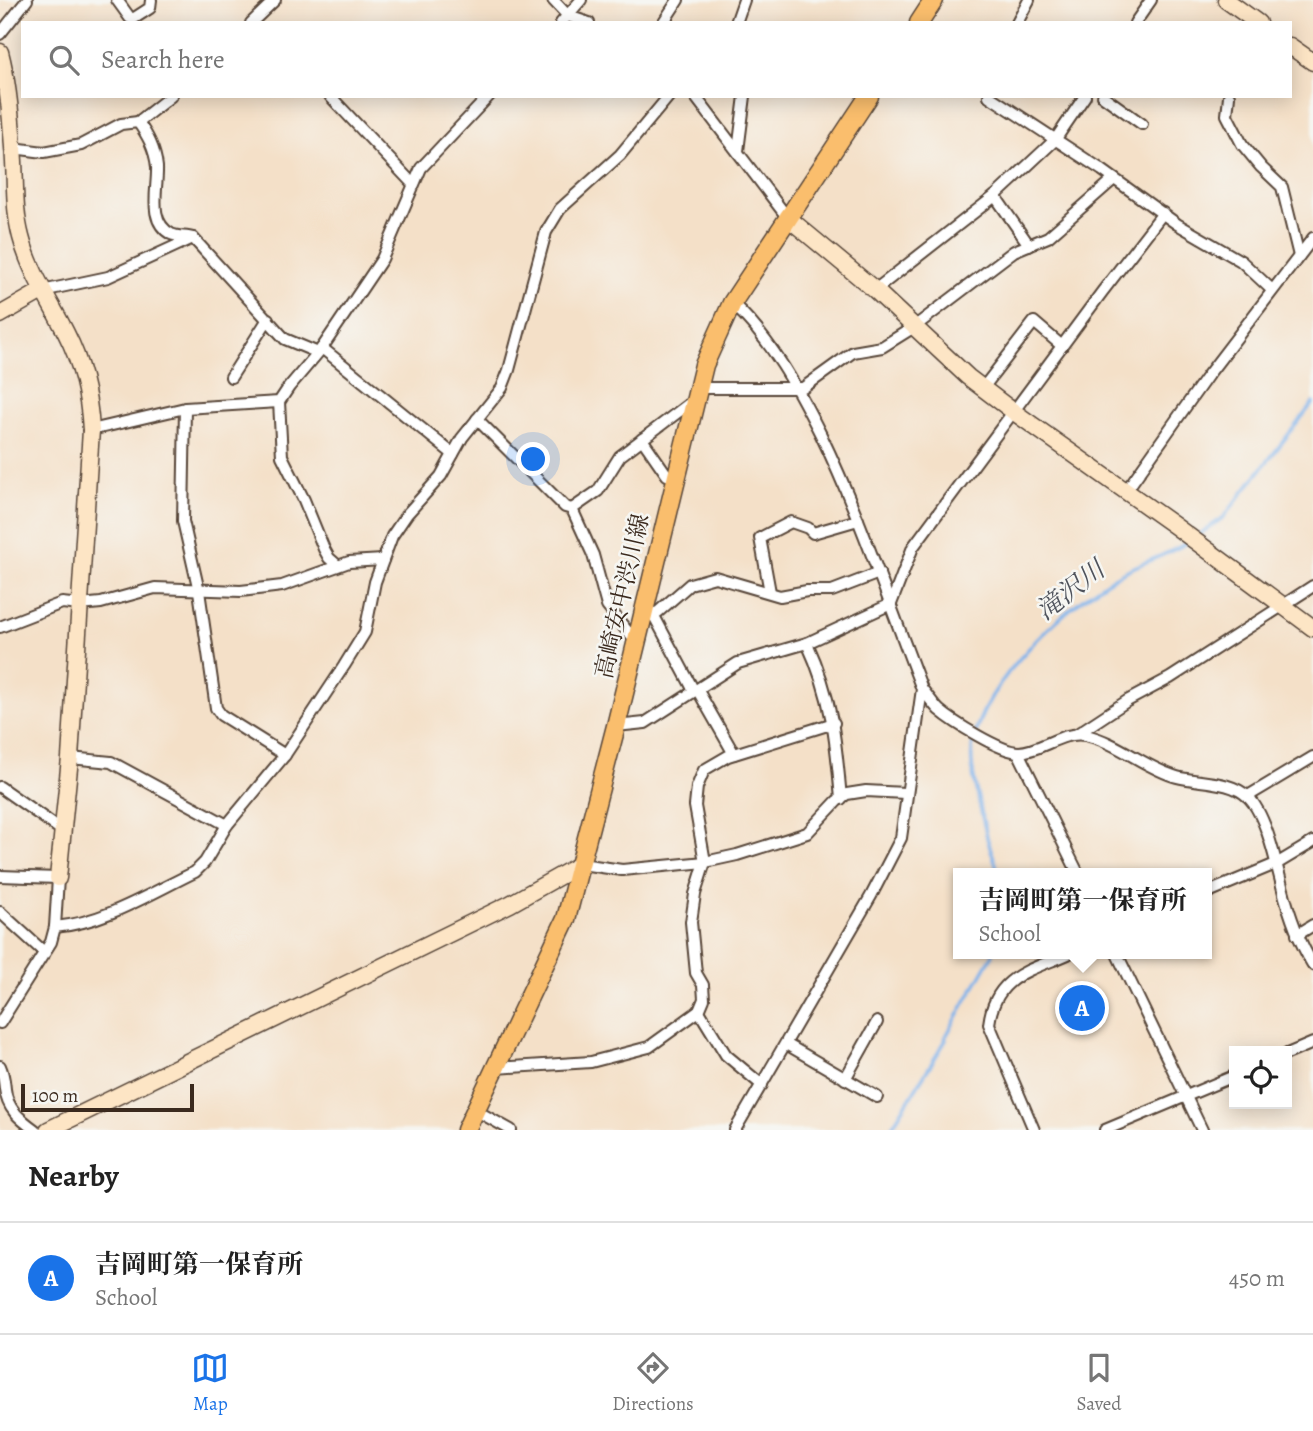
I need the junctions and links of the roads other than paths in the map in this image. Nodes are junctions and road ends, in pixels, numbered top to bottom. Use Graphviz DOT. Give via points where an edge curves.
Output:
graph roads {
  1 [pos="27,0"];
  2 [pos="117,0"];
  3 [pos="151,0"];
  4 [pos="275,0"];
  5 [pos="553,0"];
  6 [pos="581,0"];
  7 [pos="678,0"];
  8 [pos="744,0"];
  9 [pos="934,0"];
  10 [pos="1029,0"];
  11 [pos="1148,1"];
  12 [pos="1234,8"];
  13 [pos="565,19"];
  14 [pos="256,21"];
  15 [pos="664,21"];
  16 [pos="737,21"];
  17 [pos="920,21"];
  18 [pos="1018,21"];
  19 [pos="1136,21"];
  20 [pos="1255,21"];
  21 [pos="0,34"];
  22 [pos="1292,47"];
  23 [pos="0,52"];
  24 [pos="1313,62"];
  25 [pos="168,98"];
  26 [pos="332,98"];
  27 [pos="487,98"];
  28 [pos="667,98"];
  29 [pos="697,98"];
  30 [pos="745,98"];
  31 [pos="868,98"];
  32 [pos="992,98"];
  33 [pos="1083,98"];
  34 [pos="1106,98"];
  35 [pos="1229,98"];
  36 [pos="138,122"];
  37 [pos="5,123"];
  38 [pos="1142,124"];
  39 [pos="1055,140"];
  40 [pos="13,148"];
  41 [pos="738,151"];
  42 [pos="1114,179"];
  43 [pos="413,184"];
  44 [pos="995,196"];
  45 [pos="1163,213"];
  46 [pos="787,217"];
  47 [pos="193,238"];
  48 [pos="1313,238"];
  49 [pos="1029,245"];
  50 [pos="1299,256"];
  51 [pos="875,290"];
  52 [pos="1272,290"];
  53 [pos="42,291"];
  54 [pos="732,303"];
  55 [pos="0,315"];
  56 [pos="268,319"];
  57 [pos="914,327"];
  58 [pos="1062,346"];
  59 [pos="319,350"];
  60 [pos="231,377"];
  61 [pos="983,388"];
  62 [pos="799,390"];
  63 [pos="696,394"];
  64 [pos="279,402"];
  65 [pos="186,408"];
  66 [pos="1014,412"];
  67 [pos="477,419"];
  68 [pos="91,430"];
  69 [pos="642,439"];
  70 [pos="453,454"];
  71 [pos="676,478"];
  72 [pos="1126,491"];
  73 [pos="572,509"];
  74 [pos="858,520"];
  75 [pos="383,560"];
  76 [pos="337,565"];
  77 [pos="879,573"];
  78 [pos="1313,586"];
  79 [pos="199,591"];
  80 [pos="770,592"];
  81 [pos="891,604"];
  82 [pos="80,605"];
  83 [pos="1284,607"];
  84 [pos="648,616"];
  85 [pos="0,627"];
  86 [pos="1313,628"];
  87 [pos="636,642"];
  88 [pos="807,643"];
  89 [pos="922,689"];
  90 [pos="696,690"];
  91 [pos="834,723"];
  92 [pos="617,726"];
  93 [pos="1077,734"];
  94 [pos="1018,752"];
  95 [pos="734,754"];
  96 [pos="285,755"];
  97 [pos="1313,757"];
  98 [pos="70,758"];
  99 [pos="0,787"];
  100 [pos="905,793"];
  101 [pos="1248,796"];
  102 [pos="841,799"];
  103 [pos="227,825"];
  104 [pos="64,832"];
  105 [pos="1313,842"];
  106 [pos="705,862"];
  107 [pos="1278,863"];
  108 [pos="581,864"];
  109 [pos="1076,868"];
  110 [pos="0,876"];
  111 [pos="58,878"];
  112 [pos="1212,890"];
  113 [pos="0,912"];
  114 [pos="1313,925"];
  115 [pos="55,927"];
  116 [pos="1297,935"];
  117 [pos="45,953"];
  118 [pos="1057,959"];
  119 [pos="1119,959"];
  120 [pos="1313,965"];
  121 [pos="699,1011"];
  122 [pos="877,1022"];
  123 [pos="0,1023"];
  124 [pos="1313,1043"];
  125 [pos="786,1044"];
  126 [pos="1292,1052"];
  127 [pos="0,1066"];
  128 [pos="496,1068"];
  129 [pos="1229,1078"];
  130 [pos="845,1079"];
  131 [pos="762,1085"];
  132 [pos="877,1097"];
  133 [pos="1185,1097"];
  134 [pos="475,1111"];
  135 [pos="35,1130"];
  136 [pos="48,1130"];
  137 [pos="466,1130"];
  138 [pos="511,1130"];
  139 [pos="736,1130"];
  140 [pos="1034,1130"];
  141 [pos="1105,1130"];
  142 [pos="1202,1130"];
  1 -- 21 [label="street"];
  2 -- 3 [label="street" via="133,19 150,8"];
  4 -- 14 [label="street"];
  5 -- 13 [label="street"];
  6 -- 13 [label="street"];
  7 -- 15 [label="street"];
  8 -- 16 [label="street"];
  9 -- 17 [label="main road"];
  10 -- 18 [label="street"];
  11 -- 19 [label="street"];
  12 -- 20 [label="street"];
  22 -- 24 [label="street"];
  23 -- 37 [label="street"];
  25 -- 36 [label="street"];
  26 -- 43 [label="street"];
  27 -- 43 [label="street" via="432,154"];
  28 -- 67 [label="street" via="620,155 553,220 535,268 509,370 502,388"];
  29 -- 41 [label="street"];
  30 -- 41 [label="street"];
  31 -- 46 [label="main road, 高崎安中渋川線"];
  32 -- 39 [label="street"];
  33 -- 39 [label="street"];
  34 -- 38 [label="street"];
  35 -- 50 [label="street" via="1227,115 1242,144 1282,187"];
  36 -- 40 [label="street" via="121,124 81,145 44,152"];
  36 -- 47 [label="street" via="150,138 157,166 155,212 173,235"];
  37 -- 40 [label="street"];
  39 -- 42 [label="street"];
  39 -- 44 [label="street"];
  40 -- 53 [label="street" via="14,205"];
  41 -- 46 [label="street"];
  42 -- 45 [label="street"];
  42 -- 49 [label="street" via="1048,237"];
  43 -- 59 [label="street" via="382,259"];
  44 -- 49 [label="street"];
  44 -- 51 [label="street"];
  45 -- 52 [label="street" via="1241,261"];
  45 -- 58 [label="street"];
  46 -- 51 [label="street"];
  46 -- 54 [label="main road, 高崎安中渋川線"];
  47 -- 53 [label="street" via="108,277"];
  47 -- 56 [label="street"];
  48 -- 50 [label="street"];
  49 -- 57 [label="street" via="1014,251"];
  50 -- 52 [label="street"];
  51 -- 57 [label="street"];
  52 -- 72 [label="street"];
  53 -- 55 [label="street"];
  53 -- 68 [label="street" via="84,377"];
  54 -- 62 [label="street" via="753,323"];
  54 -- 63 [label="main road, 高崎安中渋川線" via="717,331"];
  56 -- 59 [label="street" via="285,339"];
  56 -- 60 [label="street"];
  57 -- 61 [label="street"];
  57 -- 62 [label="street" via="882,346 853,352"];
  58 -- 61 [label="street" via="1034,322"];
  58 -- 66 [label="street"];
  59 -- 64 [label="street"];
  59 -- 70 [label="street"];
  61 -- 66 [label="street"];
  62 -- 63 [label="street"];
  62 -- 74 [label="street"];
  63 -- 69 [label="street"];
  63 -- 71 [label="main road, 高崎安中渋川線"];
  64 -- 65 [label="street"];
  64 -- 76 [label="street" via="282,456 324,549"];
  65 -- 68 [label="street"];
  65 -- 79 [label="street" via="183,521"];
  66 -- 72 [label="street"];
  66 -- 81 [label="street" via="913,547"];
  67 -- 70 [label="street"];
  67 -- 73 [label="street"];
  68 -- 82 [label="street"];
  69 -- 71 [label="street" via="667,475"];
  69 -- 73 [label="street" via="621,456 598,491"];
  70 -- 75 [label="street" via="441,476 392,536"];
  71 -- 84 [label="main road, 高崎安中渋川線"];
  72 -- 83 [label="street"];
  73 -- 87 [label="street" via="593,555 607,606"];
  74 -- 77 [label="street"];
  74 -- 80 [label="street" via="813,533 791,522 760,538"];
  75 -- 76 [label="street"];
  75 -- 96 [label="street" via="365,632"];
  76 -- 79 [label="street" via="282,586"];
  77 -- 80 [label="street" via="832,591 780,596"];
  77 -- 81 [label="street"];
  78 -- 83 [label="street"];
  79 -- 82 [label="street" via="155,588"];
  79 -- 96 [label="street" via="216,708"];
  80 -- 84 [label="street" via="715,577 690,584"];
  81 -- 88 [label="street"];
  81 -- 89 [label="street"];
  82 -- 85 [label="street" via="62,603"];
  82 -- 98 [label="street"];
  83 -- 86 [label="street"];
  83 -- 93 [label="street"];
  84 -- 87 [label="main road, 高崎安中渋川線"];
  84 -- 90 [label="street"];
  87 -- 92 [label="main road, 高崎安中渋川線"];
  88 -- 90 [label="street" via="738,663"];
  88 -- 91 [label="street" via="822,674"];
  89 -- 94 [label="street" via="958,724"];
  89 -- 100 [label="street"];
  90 -- 92 [label="street" via="645,723"];
  90 -- 95 [label="street"];
  91 -- 95 [label="street"];
  91 -- 102 [label="street"];
  92 -- 108 [label="main road, 高崎安中渋川線"];
  93 -- 94 [label="street"];
  93 -- 101 [label="street" via="1101,740 1165,773"];
  94 -- 109 [label="street"];
  95 -- 106 [label="street" via="704,770 697,787 695,806"];
  96 -- 103 [label="street"];
  97 -- 101 [label="street"];
  98 -- 103 [label="street" via="111,762"];
  98 -- 104 [label="street"];
  99 -- 104 [label="street"];
  100 -- 102 [label="street" via="866,791"];
  100 -- 125 [label="street" via="901,838"];
  101 -- 107 [label="street"];
  102 -- 106 [label="street" via="807,833"];
  103 -- 115 [label="street" via="195,872 110,913"];
  104 -- 111 [label="street"];
  105 -- 107 [label="street"];
  106 -- 108 [label="street" via="622,870"];
  106 -- 121 [label="street" via="691,922 696,973 703,985"];
  107 -- 112 [label="street"];
  107 -- 116 [label="street"];
  108 -- 128 [label="main road, 高崎安中渋川線" via="566,919"];
  108 -- 136 [label="street" via="510,904"];
  110 -- 111 [label="street"];
  111 -- 115 [label="street"];
  113 -- 117 [label="street"];
  114 -- 116 [label="street"];
  115 -- 117 [label="street"];
  116 -- 120 [label="street"];
  117 -- 123 [label="street"];
  118 -- 140 [label="street" via="1001,988 989,1024"];
  119 -- 133 [label="street"];
  121 -- 128 [label="street" via="649,1047 591,1062"];
  121 -- 131 [label="street" via="726,1055"];
  122 -- 130 [label="street"];
  124 -- 126 [label="street"];
  125 -- 130 [label="street"];
  125 -- 131 [label="street"];
  127 -- 135 [label="street" via="9,1105"];
  128 -- 134 [label="main road, 高崎安中渋川線"];
  129 -- 133 [label="street"];
  130 -- 132 [label="street"];
  131 -- 139 [label="street"];
  133 -- 141 [label="street"];
  133 -- 142 [label="street"];
  134 -- 137 [label="main road, 高崎安中渋川線"];
  134 -- 138 [label="street"];
}
